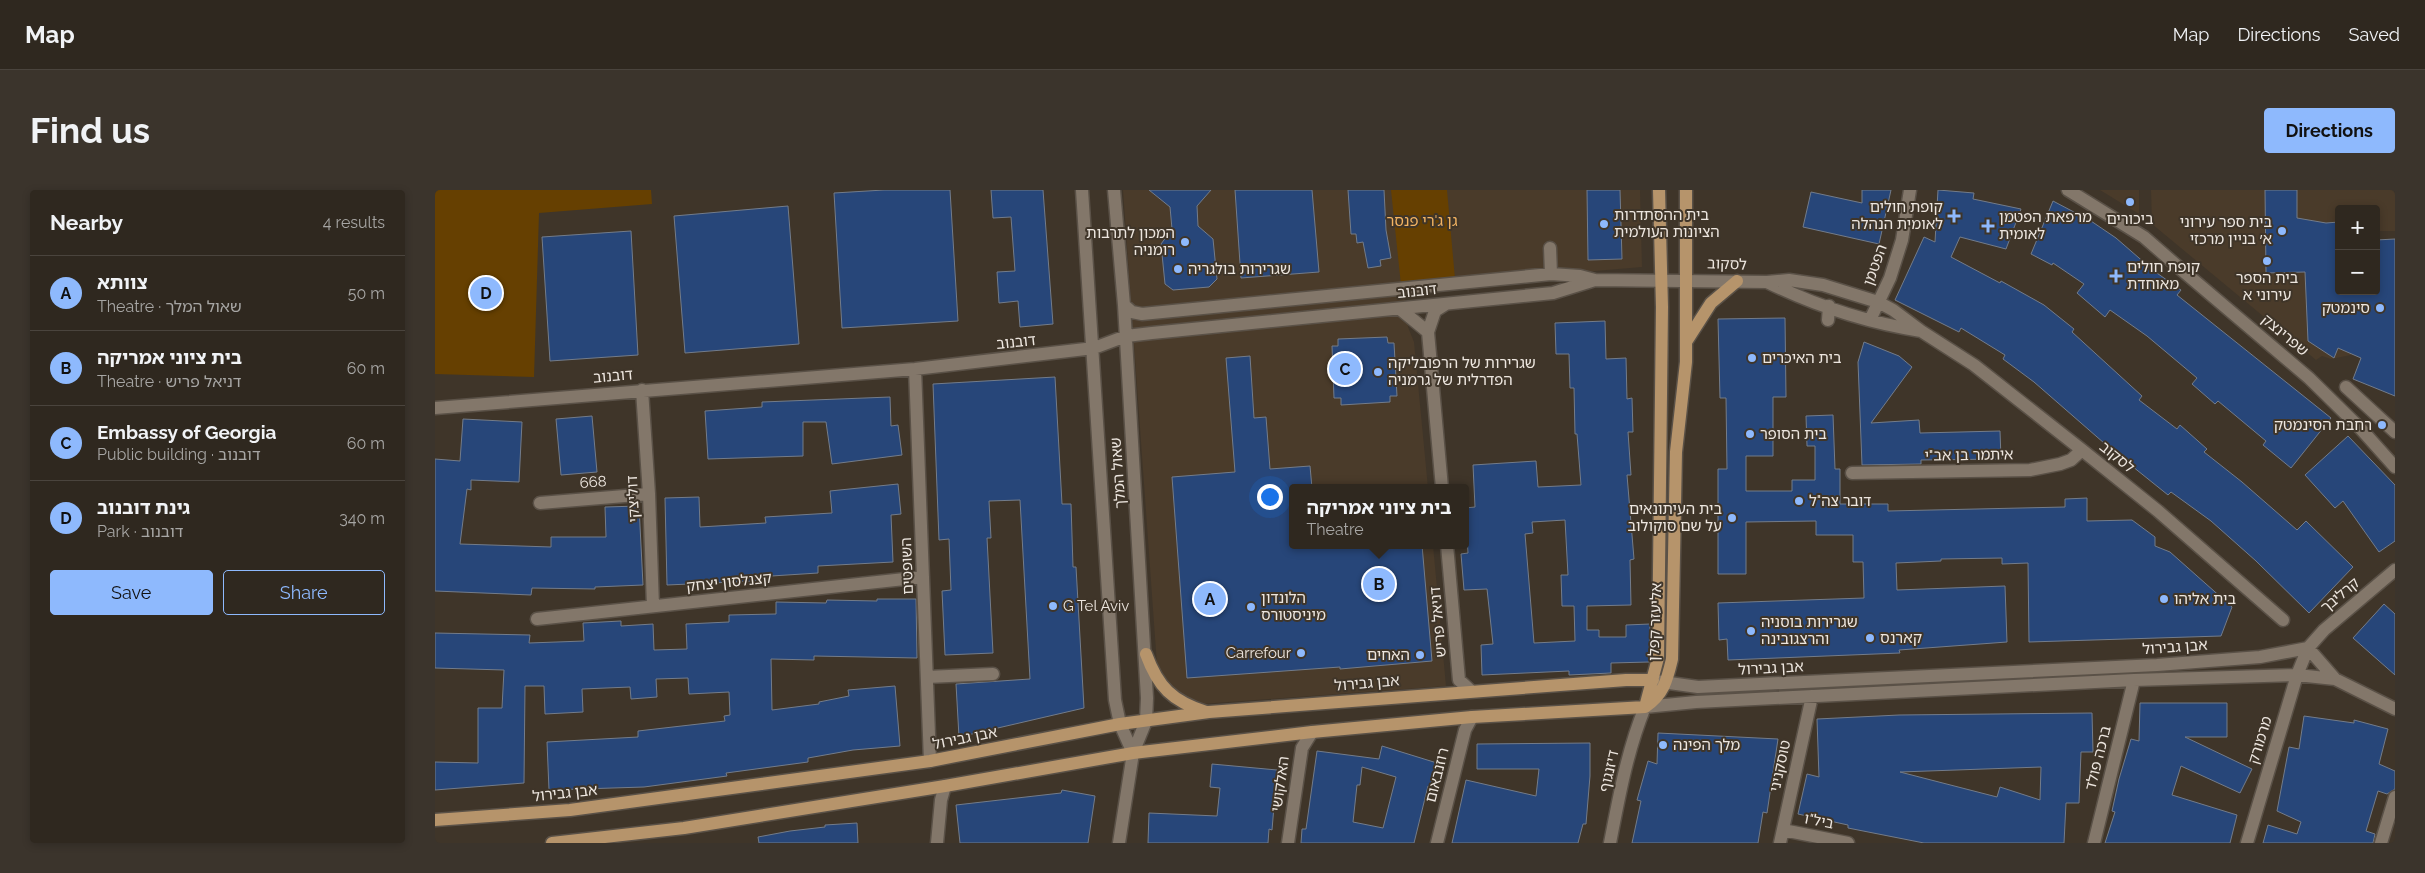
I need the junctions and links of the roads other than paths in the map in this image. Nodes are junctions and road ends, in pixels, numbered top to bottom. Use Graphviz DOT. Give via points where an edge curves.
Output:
graph roads {
  1 [pos="1082,190"];
  2 [pos="1114,190"];
  3 [pos="1659,190"];
  4 [pos="1687,190"];
  5 [pos="1910,190"];
  6 [pos="2068,190"];
  7 [pos="1550,248"];
  8 [pos="1551,274"];
  9 [pos="1595,280"];
  10 [pos="1661,280"];
  11 [pos="1687,280"];
  12 [pos="1737,281"];
  13 [pos="1767,282"];
  14 [pos="1878,302"];
  15 [pos="1446,304"];
  16 [pos="1124,305"];
  17 [pos="1829,306"];
  18 [pos="1400,309"];
  19 [pos="1828,320"];
  20 [pos="1870,320"];
  21 [pos="1921,331"];
  22 [pos="1428,332"];
  23 [pos="1126,336"];
  24 [pos="1686,342"];
  25 [pos="1094,348"];
  26 [pos="915,370"];
  27 [pos="2346,387"];
  28 [pos="642,390"];
  29 [pos="435,408"];
  30 [pos="2395,432"];
  31 [pos="2082,450"];
  32 [pos="2395,467"];
  33 [pos="1852,473"];
  34 [pos="1442,484"];
  35 [pos="649,494"];
  36 [pos="540,503"];
  37 [pos="1447,549"];
  38 [pos="2395,570"];
  39 [pos="923,577"];
  40 [pos="653,606"];
  41 [pos="537,618"];
  42 [pos="2283,620"];
  43 [pos="2308,648"];
  44 [pos="1146,654"];
  45 [pos="993,674"];
  46 [pos="2297,675"];
  47 [pos="927,677"];
  48 [pos="2335,679"];
  49 [pos="1653,680"];
  50 [pos="2134,680"];
  51 [pos="1667,684"];
  52 [pos="1471,691"];
  53 [pos="1812,696"];
  54 [pos="1645,707"];
  55 [pos="2395,709"];
  56 [pos="1209,712"];
  57 [pos="1472,717"];
  58 [pos="1146,721"];
  59 [pos="1120,724"];
  60 [pos="1312,732"];
  61 [pos="1133,753"];
  62 [pos="930,761"];
  63 [pos="945,786"];
  64 [pos="2395,797"];
  65 [pos="435,820"];
  66 [pos="1782,837"];
  67 [pos="601,841"];
  68 [pos="552,843"];
  69 [pos="937,843"];
  70 [pos="1119,843"];
  71 [pos="1288,843"];
  72 [pos="1437,843"];
  73 [pos="1610,843"];
  74 [pos="1848,843"];
  75 [pos="2094,843"];
  76 [pos="2247,843"];
  77 [pos="2381,843"];
  1 -- 25 [label="street, שאול המלך"];
  2 -- 16 [label="street, שאול המלך"];
  3 -- 10 [label="main road, אליעזר קפלן"];
  4 -- 11 [label="main road, אליעזר קפלן"];
  5 -- 14 [label="street, הפטמן" via="1902,240 1890,278"];
  6 -- 32 [label="street, שפרינצק" via="2144,237 2309,378"];
  7 -- 8 [label="street"];
  8 -- 9 [label="street, דובנוב"];
  8 -- 16 [label="street, דובנוב" via="1472,277 1142,314 1132,312"];
  9 -- 10 [label="street, דובנוב"];
  9 -- 15 [label="street, דובנוב" via="1553,293"];
  10 -- 11 [label="street, דובנוב"];
  10 -- 49 [label="main road, אליעזר קפלן" via="1658,658"];
  11 -- 12 [label="street, לסקוב"];
  11 -- 24 [label="main road, אליעזר קפלן"];
  12 -- 13 [label="street, לסקוב"];
  12 -- 24 [label="main road" via="1711,303"];
  13 -- 14 [label="street, לסקוב" via="1805,281"];
  13 -- 17 [label="street, לסקוב"];
  14 -- 20 [label="street, הפטמן"];
  14 -- 21 [label="street, לסקוב"];
  15 -- 18 [label="street, דובנוב"];
  15 -- 22 [label="street" via="1435,311"];
  16 -- 23 [label="street, שאול המלך"];
  17 -- 19 [label="street"];
  17 -- 20 [label="street, לסקוב"];
  18 -- 22 [label="street"];
  18 -- 23 [label="street, דובנוב"];
  20 -- 21 [label="street, לסקוב"];
  21 -- 31 [label="street, לסקוב" via="1974,365"];
  22 -- 34 [label="street"];
  23 -- 25 [label="street, דובנוב"];
  23 -- 44 [label="street, שאול המלך"];
  24 -- 51 [label="main road, אליעזר קפלן" via="1685,381 1675,452 1672,659"];
  25 -- 26 [label="street, דובנוב"];
  25 -- 59 [label="street, שאול המלך" via="1115,700"];
  26 -- 28 [label="street, דובנוב"];
  26 -- 39 [label="street, השופטים"];
  27 -- 30 [label="street"];
  28 -- 29 [label="street, דובנוב"];
  28 -- 35 [label="street, דוליצקי"];
  31 -- 33 [label="street, איתמר בן אב\"י" via="2071,460 2030,470"];
  31 -- 42 [label="street, לסקוב"];
  35 -- 36 [label="street, 668"];
  35 -- 40 [label="street, דוליצקי"];
  37 -- 52 [label="street, דניאל פריש" via="1459,680"];
  38 -- 43 [label="street, קרליבך" via="2324,630"];
  39 -- 40 [label="street, קצנלסון יצחק"];
  39 -- 47 [label="street, השופטים"];
  40 -- 41 [label="street, קצנלסון יצחק"];
  43 -- 46 [label="street, מרמורק"];
  43 -- 48 [label="street"];
  43 -- 51 [label="street, אבן גבירול" via="2273,656 2157,665 1698,687"];
  44 -- 56 [label="main road" via="1166,691 1187,705"];
  44 -- 58 [label="street, שאול המלך"];
  45 -- 47 [label="street"];
  46 -- 48 [label="street, אבן גבירול"];
  46 -- 50 [label="street, אבן גבירול"];
  46 -- 76 [label="street, מרמורק"];
  47 -- 62 [label="street, השופטים"];
  48 -- 55 [label="street"];
  49 -- 51 [label="street, אבן גבירול"];
  49 -- 52 [label="main road, אבן גבירול"];
  49 -- 54 [label="main road, אליעזר קפלן"];
  50 -- 53 [label="street, אבן גבירול"];
  50 -- 75 [label="street, ברכה פולד"];
  51 -- 54 [label="main road, אליעזר קפלן"];
  52 -- 56 [label="main road, אבן גבירול"];
  53 -- 54 [label="street, אבן גבירול"];
  53 -- 66 [label="street, טוסקניני"];
  54 -- 57 [label="main road, אבן גבירול"];
  54 -- 73 [label="street, דיזנגוף" via="1626,763"];
  56 -- 58 [label="main road, אבן גבירול"];
  57 -- 60 [label="main road, אבן גבירול"];
  57 -- 72 [label="street, רוזנבאום" via="1465,730"];
  58 -- 59 [label="main road, אבן גבירול"];
  58 -- 61 [label="street, שאול המלך"];
  59 -- 61 [label="street, שאול המלך"];
  59 -- 62 [label="main road, אבן גבירול"];
  60 -- 61 [label="main road, אבן גבירול"];
  60 -- 71 [label="street, האלקושי" via="1302,748"];
  61 -- 63 [label="main road, אבן גבירול"];
  61 -- 70 [label="street, שאול המלך"];
  62 -- 65 [label="main road, אבן גבירול" via="570,810"];
  63 -- 67 [label="main road, אבן גבירול"];
  63 -- 69 [label="street"];
  64 -- 77 [label="street"];
  66 -- 74 [label="street, ביל\"ו"];
  67 -- 68 [label="main road, אבן גבירול"];
}
